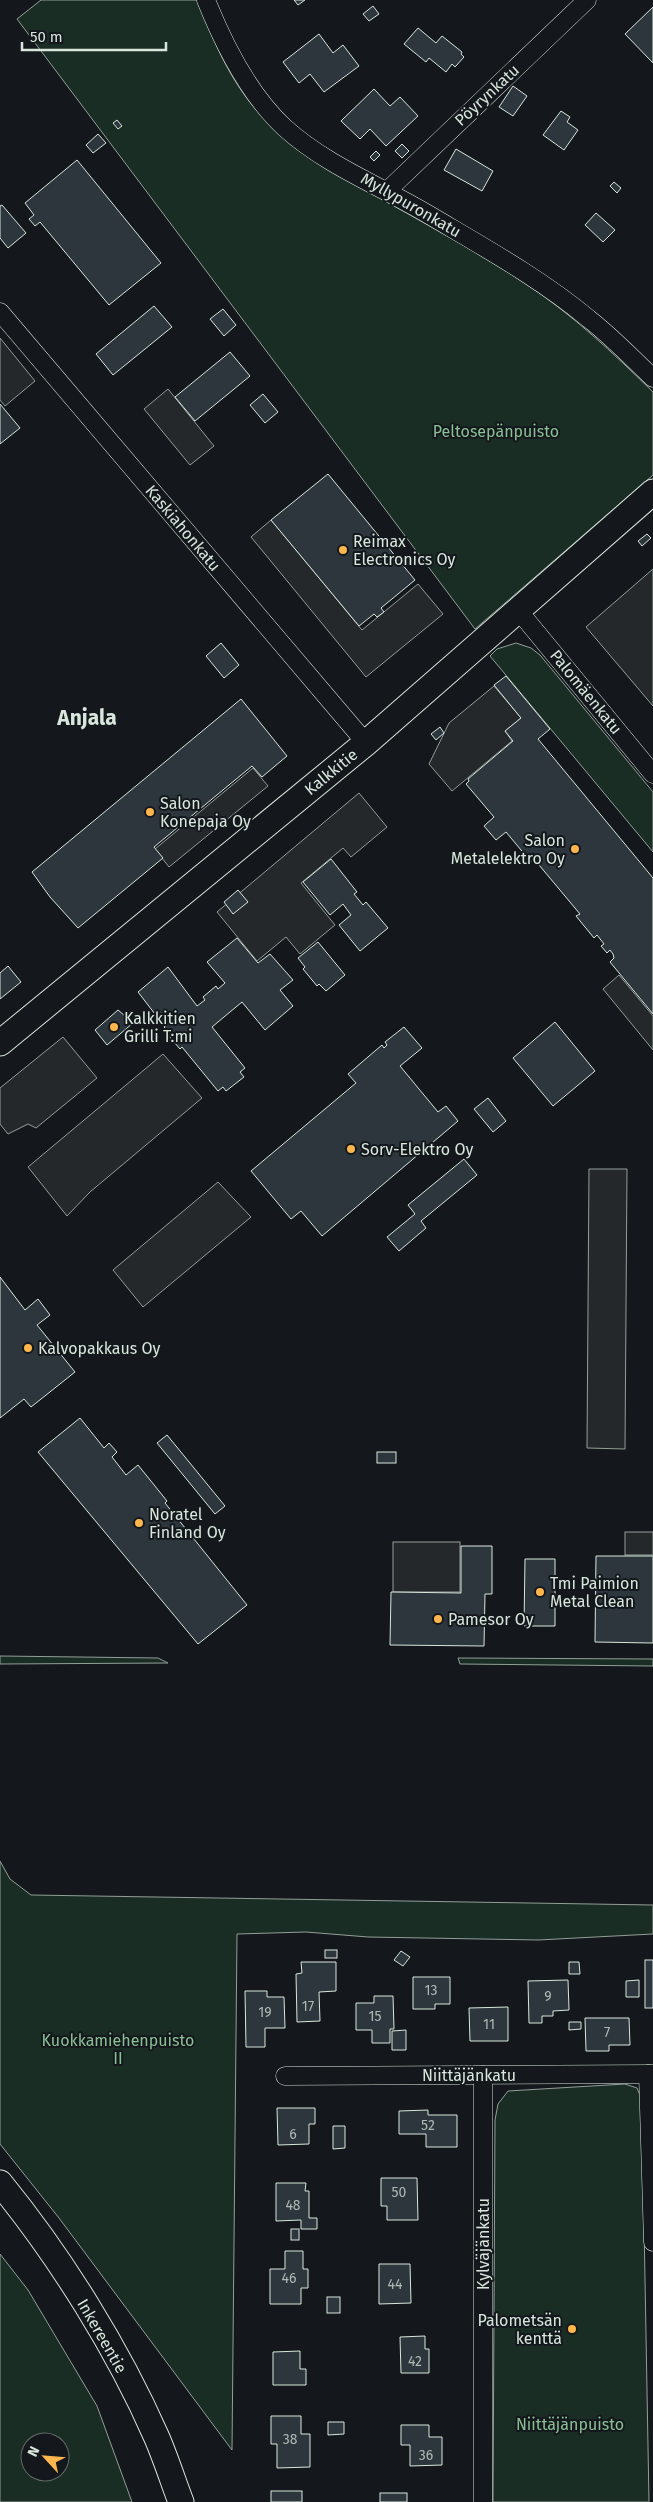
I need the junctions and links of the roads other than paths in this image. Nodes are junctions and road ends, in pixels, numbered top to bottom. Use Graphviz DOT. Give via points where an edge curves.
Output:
graph roads {
  1 [pos="206,0"];
  2 [pos="587,0"];
  3 [pos="387,191"];
  4 [pos="0,312"];
  5 [pos="653,378"];
  6 [pos="653,492"];
  7 [pos="518,610"];
  8 [pos="366,743"];
  9 [pos="650,765"];
  10 [pos="0,1043"];
  11 [pos="651,2074"];
  12 [pos="483,2075"];
  13 [pos="285,2076"];
  14 [pos="0,2183"];
  15 [pos="653,2242"];
  16 [pos="181,2502"];
  17 [pos="483,2502"];
  1 -- 3 [label="street, Myllypuronkatu" via="219,33 261,101 278,121 314,150"];
  2 -- 3 [label="street, Pöyrynkatu"];
  3 -- 5 [label="street, Myllypuronkatu" via="560,297 603,331"];
  4 -- 8 [label="street, Kaskiahonkatu"];
  6 -- 7 [label="street, Kalkkitie"];
  7 -- 8 [label="street, Kalkkitie"];
  7 -- 9 [label="street, Palomäenkatu"];
  8 -- 10 [label="street, Kalkkitie"];
  11 -- 12 [label="street, Niittäjänkatu"];
  11 -- 15 [label="street"];
  12 -- 13 [label="street, Niittäjänkatu"];
  12 -- 17 [label="street, Kylväjänkatu"];
  14 -- 16 [label="street, Inkereentie" via="47,2247 110,2346 157,2438"];
}
